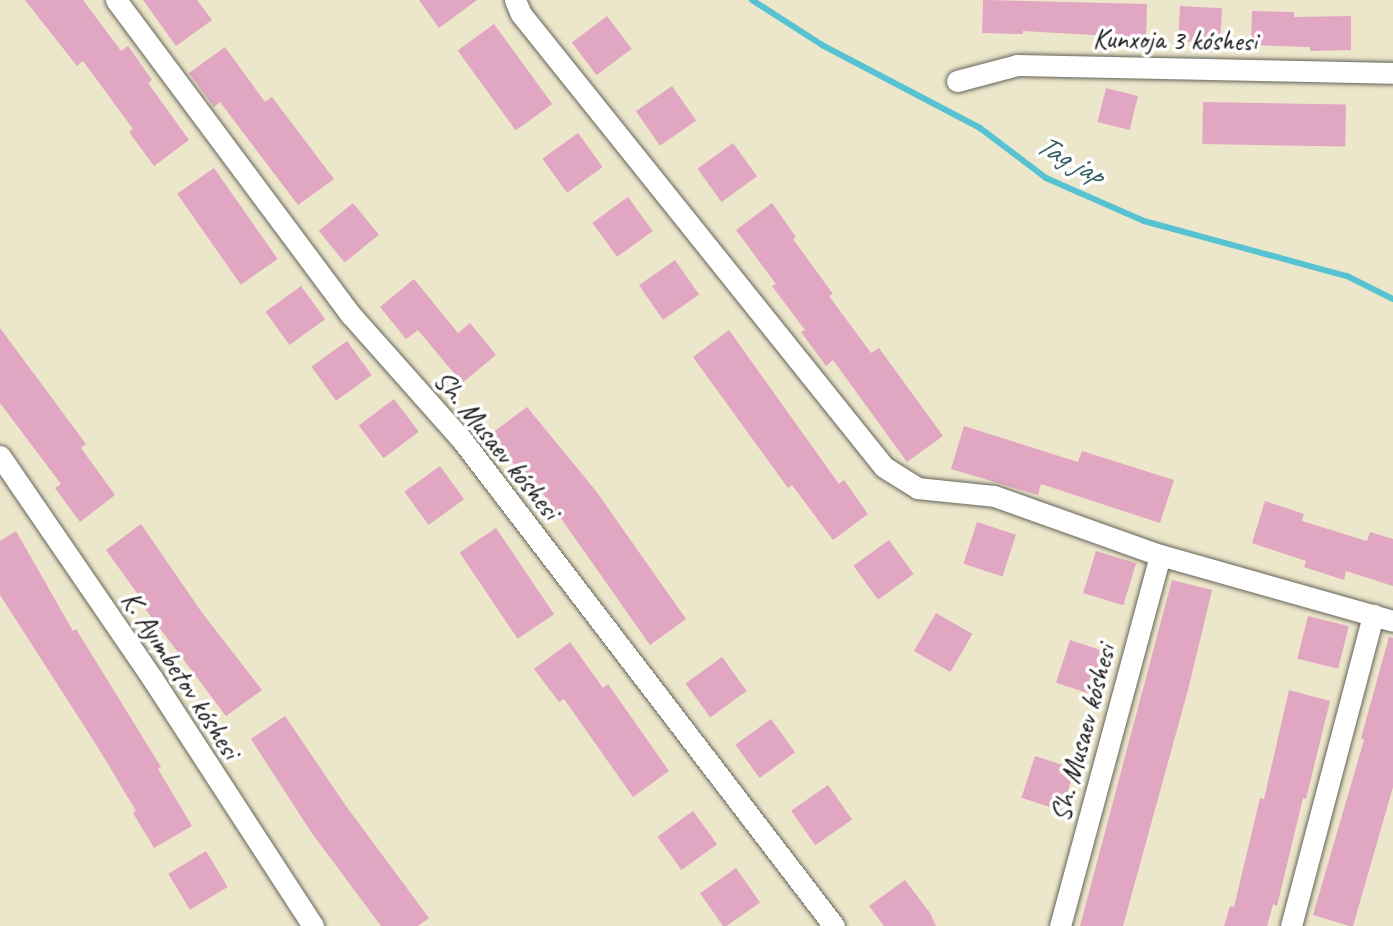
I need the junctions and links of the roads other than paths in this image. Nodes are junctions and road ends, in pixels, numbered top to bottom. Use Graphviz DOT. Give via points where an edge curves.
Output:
graph roads {
  1 [pos="116,0"];
  2 [pos="515,0"];
  3 [pos="1393,73"];
  4 [pos="957,81"];
  5 [pos="0,457"];
  6 [pos="1160,555"];
  7 [pos="1383,618"];
  8 [pos="313,926"];
  9 [pos="834,926"];
  10 [pos="1060,926"];
  11 [pos="1291,926"];
  1 -- 9 [label="street, Sh. Musaev kóshesi" via="351,315 462,440"];
  2 -- 6 [label="street" via="521,14 884,467 917,488 994,496"];
  3 -- 4 [label="street, Kunxoja 3 kóshesi" via="1017,65"];
  5 -- 8 [label="street, K. Ayımbetov kóshesi" via="152,678"];
  6 -- 7 [label="street"];
  6 -- 10 [label="street, Sh. Musaev kóshesi"];
  7 -- 11 [label="street"];
}
